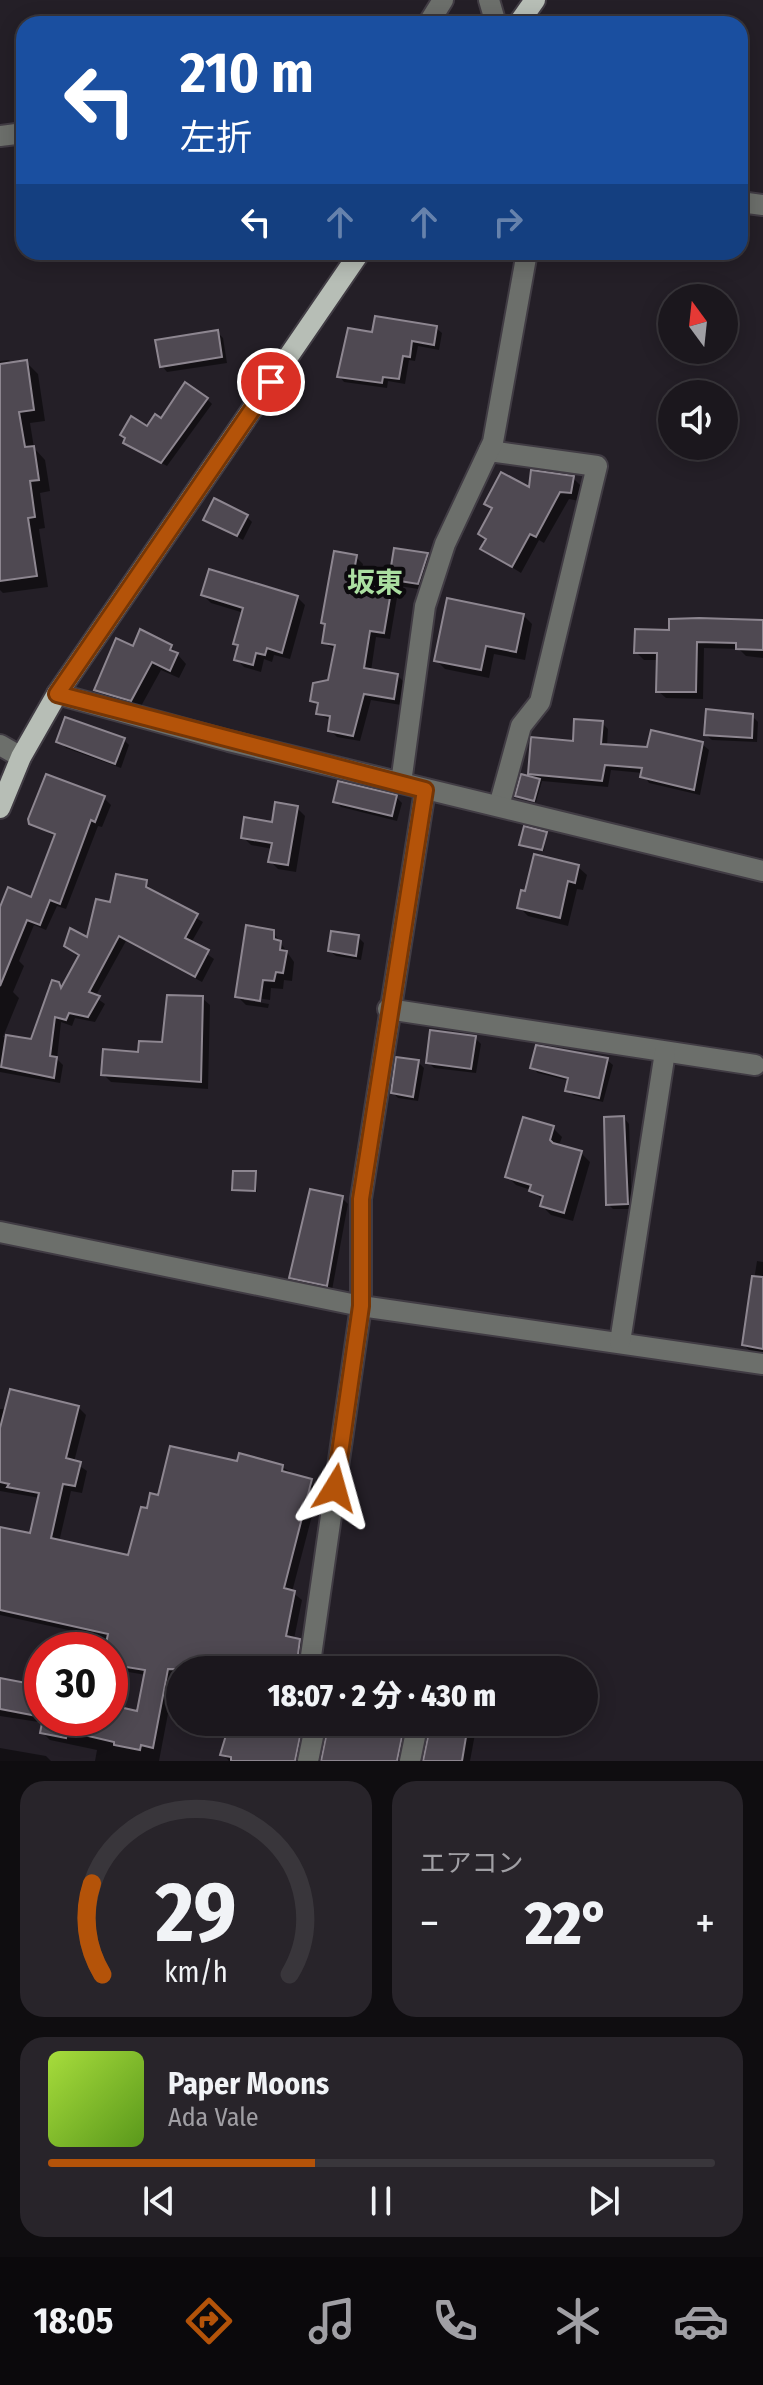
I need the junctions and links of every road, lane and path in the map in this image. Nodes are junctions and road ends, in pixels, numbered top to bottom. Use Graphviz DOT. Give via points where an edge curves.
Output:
graph roads {
  1 [pos="355,260"];
  2 [pos="525,260"];
  3 [pos="489,451"];
  4 [pos="57,694"];
  5 [pos="0,745"];
  6 [pos="21,757"];
  7 [pos="401,783"];
  8 [pos="425,790"];
  9 [pos="499,806"];
  10 [pos="0,808"];
  11 [pos="763,871"];
  12 [pos="388,1009"];
  13 [pos="665,1052"];
  14 [pos="755,1065"];
  15 [pos="0,1232"];
  16 [pos="361,1306"];
  17 [pos="620,1342"];
  18 [pos="763,1364"];
  19 [pos="311,1656"];
  20 [pos="313,1736"];
  21 [pos="415,1736"];
  22 [pos="308,1761"];
  23 [pos="410,1761"];
  1 -- 4 [label="main road"];
  2 -- 3 [label="street"];
  3 -- 7 [label="street" via="445,544 425,606"];
  3 -- 9 [label="street" via="597,466 540,702 521,726"];
  4 -- 6 [label="main road"];
  4 -- 7 [label="street"];
  5 -- 6 [label="street"];
  6 -- 10 [label="main road"];
  7 -- 8 [label="street"];
  8 -- 9 [label="street"];
  8 -- 12 [label="street"];
  9 -- 11 [label="street"];
  12 -- 13 [label="street"];
  12 -- 16 [label="street" via="361,1199"];
  13 -- 14 [label="street"];
  13 -- 17 [label="street"];
  15 -- 16 [label="street"];
  16 -- 17 [label="street"];
  16 -- 19 [label="street"];
  17 -- 18 [label="street"];
  20 -- 22 [label="street"];
  21 -- 23 [label="street"];
}
